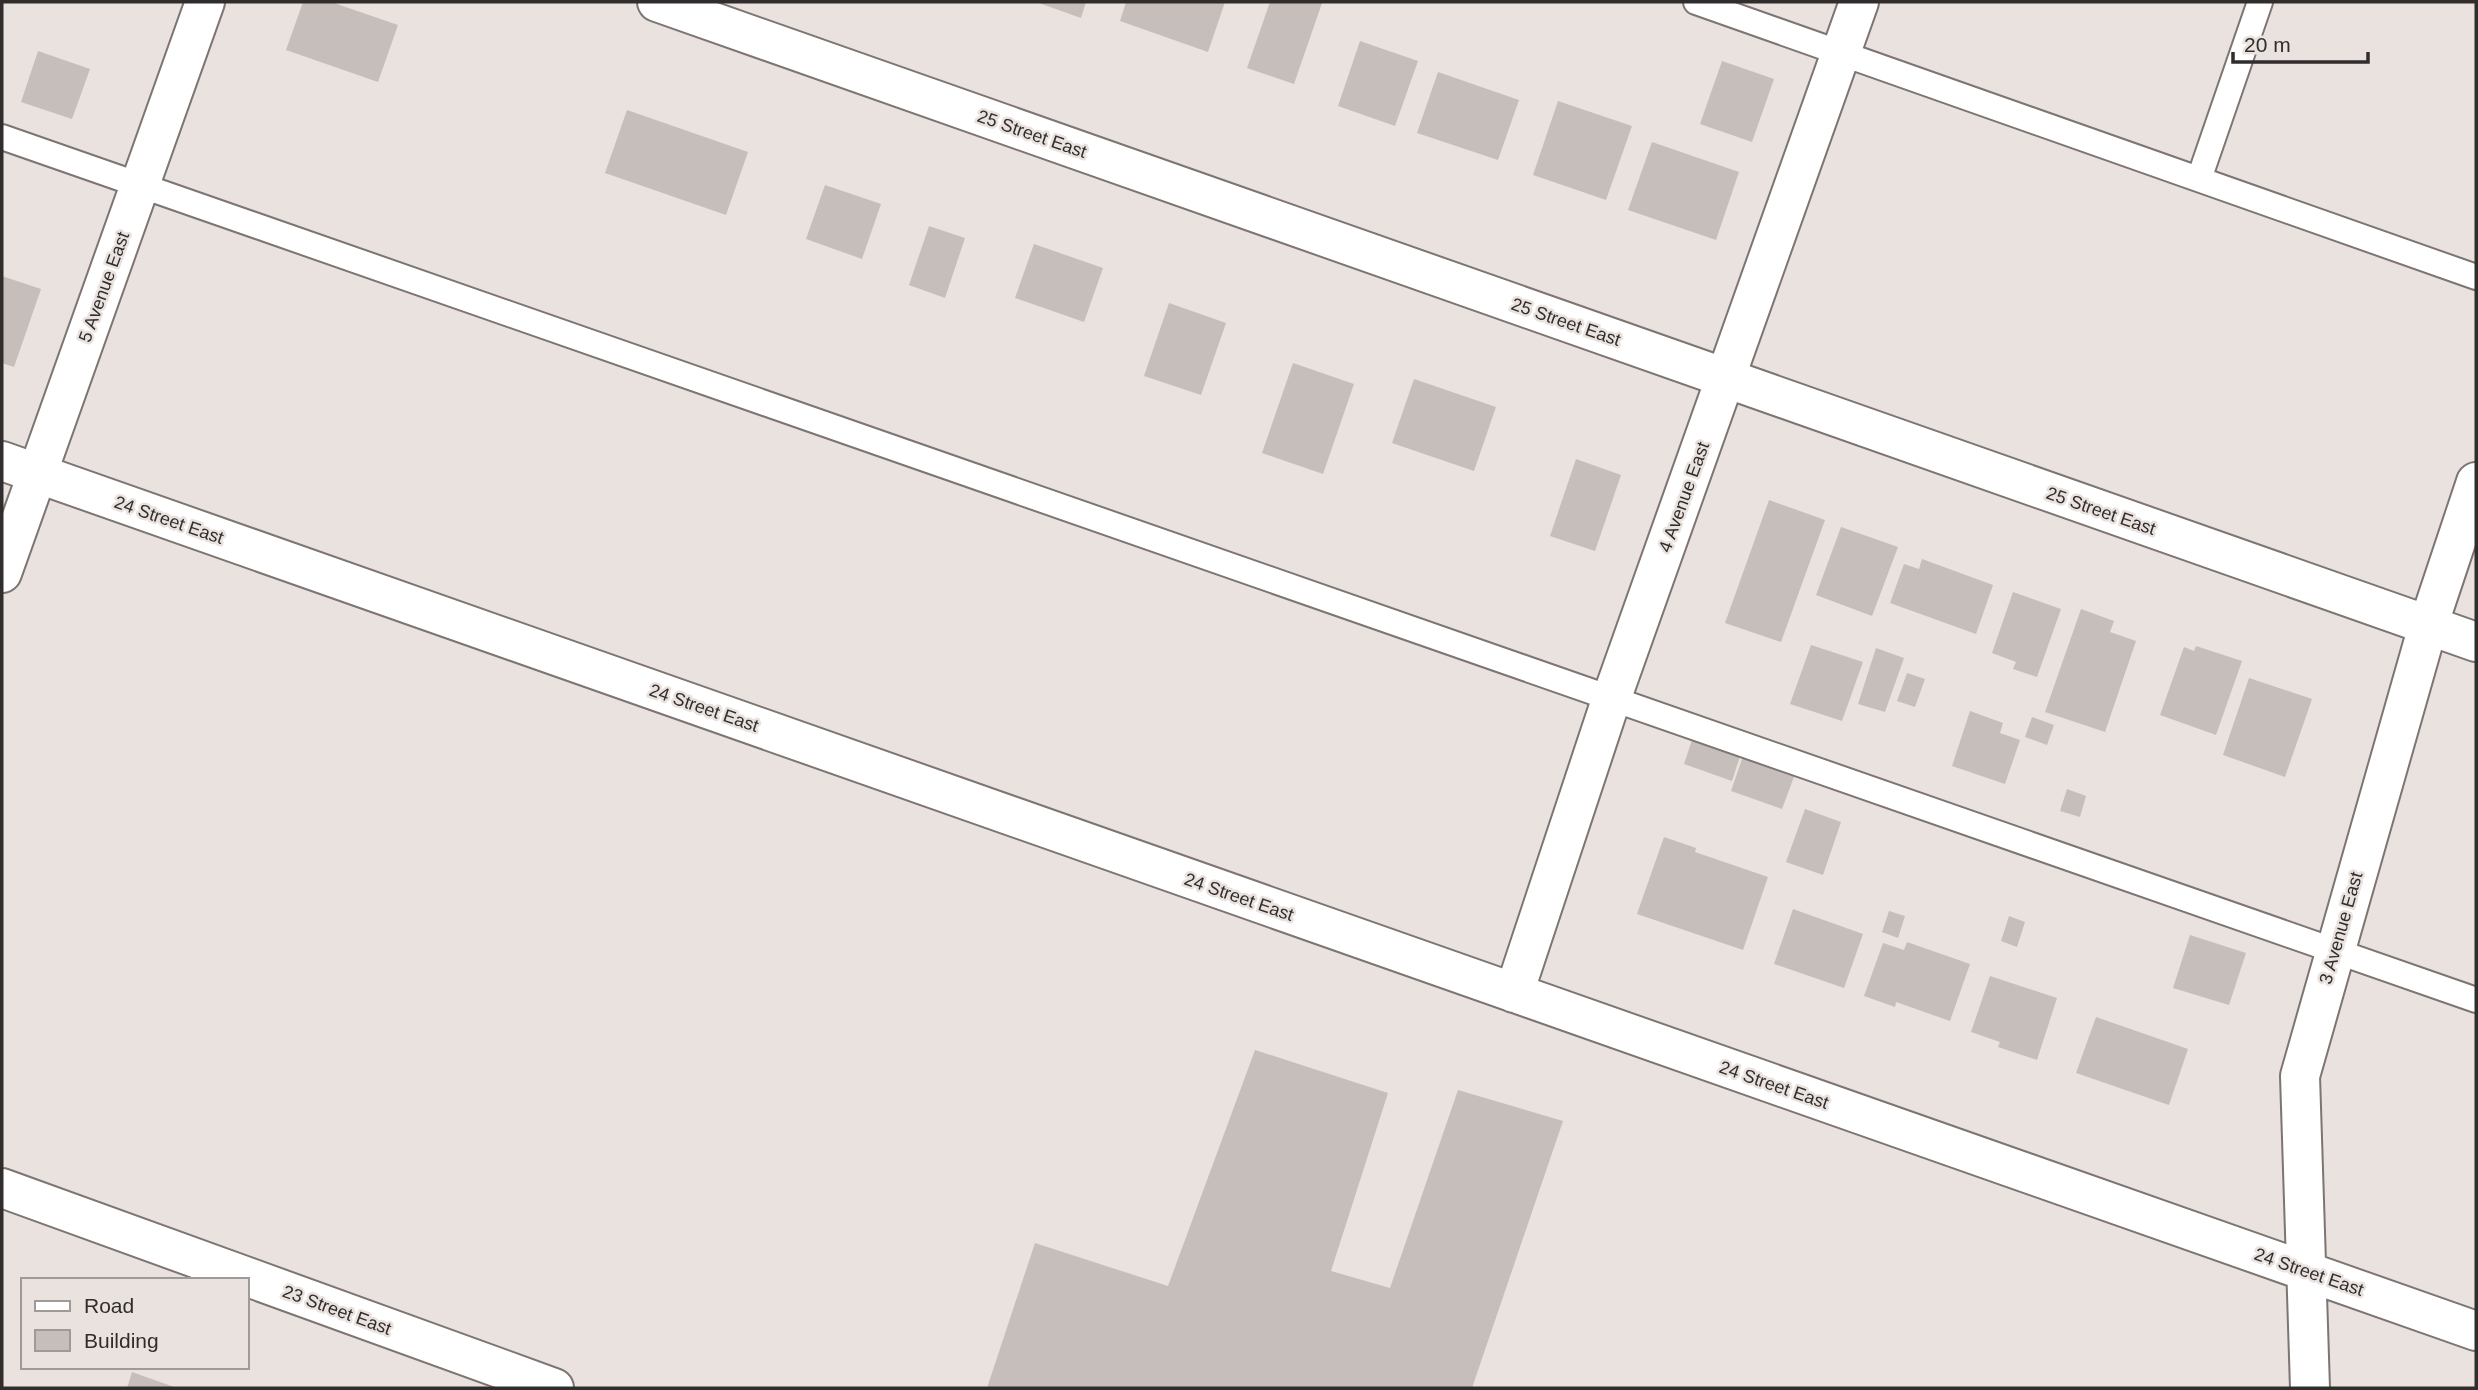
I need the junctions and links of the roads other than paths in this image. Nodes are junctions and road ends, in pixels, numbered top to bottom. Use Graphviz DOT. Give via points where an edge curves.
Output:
graph roads {
  1 [pos="205,2"];
  2 [pos="657,2"];
  3 [pos="1696,2"];
  4 [pos="1859,2"];
  5 [pos="2260,2"];
  6 [pos="1841,52"];
  7 [pos="2,137"];
  8 [pos="2199,179"];
  9 [pos="140,186"];
  10 [pos="2476,277"];
  11 [pos="1726,378"];
  12 [pos="2,461"];
  13 [pos="37,473"];
  14 [pos="2476,482"];
  15 [pos="2,573"];
  16 [pos="2428,626"];
  17 [pos="2476,642"];
  18 [pos="1612,697"];
  19 [pos="2334,952"];
  20 [pos="1514,993"];
  21 [pos="2476,999"];
  22 [pos="2,1188"];
  23 [pos="2307,1271"];
  24 [pos="2476,1331"];
  25 [pos="554,1388"];
  26 [pos="2310,1388"];
  1 -- 9 [label="street, 5 Avenue East"];
  2 -- 11 [label="street, 25 Street East"];
  3 -- 6 [label="lane"];
  4 -- 6 [label="street, 4 Avenue East"];
  5 -- 8 [label="lane"];
  6 -- 8 [label="lane"];
  6 -- 11 [label="street, 4 Avenue East"];
  7 -- 9 [label="lane"];
  8 -- 10 [label="lane"];
  9 -- 13 [label="street, 5 Avenue East"];
  9 -- 18 [label="lane"];
  11 -- 16 [label="street, 25 Street East"];
  11 -- 18 [label="street, 4 Avenue East"];
  12 -- 13 [label="street, 24 Street East"];
  13 -- 15 [label="street, 5 Avenue East"];
  13 -- 20 [label="street, 24 Street East"];
  14 -- 16 [label="street, 3 Avenue East"];
  16 -- 17 [label="street, 25 Street East"];
  16 -- 19 [label="street, 3 Avenue East"];
  18 -- 19 [label="lane"];
  18 -- 20 [label="street, 4 Avenue East"];
  19 -- 21 [label="lane"];
  19 -- 23 [label="street, 3 Avenue East" via="2300,1076"];
  20 -- 23 [label="street, 24 Street East"];
  22 -- 25 [label="street, 23 Street East"];
  23 -- 24 [label="street, 24 Street East"];
  23 -- 26 [label="street, 3 Avenue East"];
}
